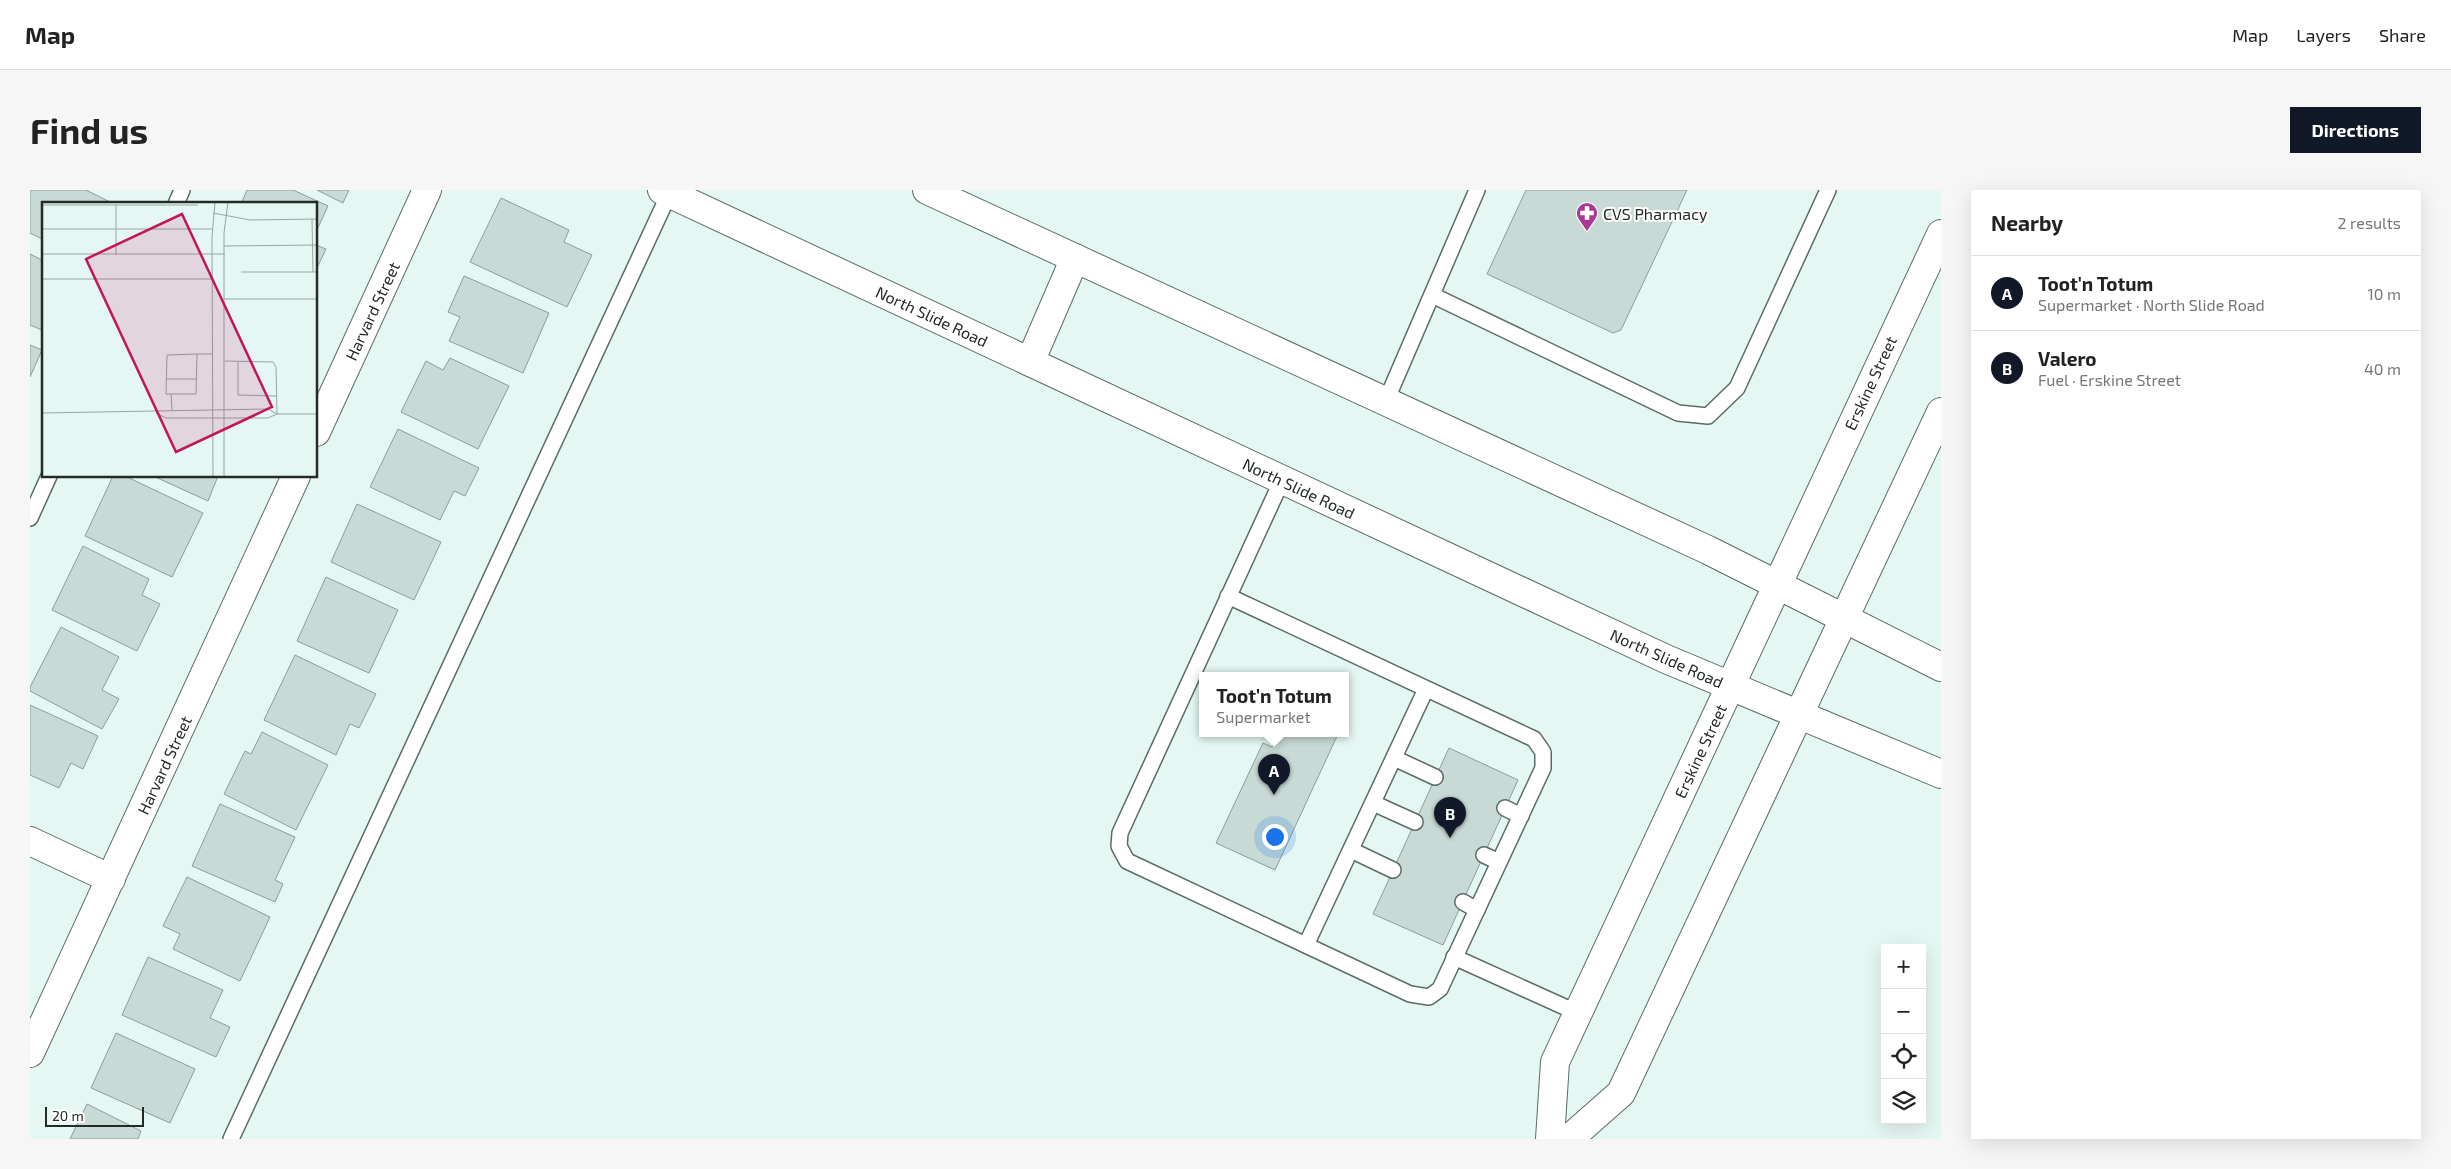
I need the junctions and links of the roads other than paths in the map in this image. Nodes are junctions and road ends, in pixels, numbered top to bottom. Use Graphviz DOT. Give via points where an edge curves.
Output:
graph roads {
  1 [pos="182,190"];
  2 [pos="427,190"];
  3 [pos="928,190"];
  4 [pos="1477,190"];
  5 [pos="1828,190"];
  6 [pos="666,192"];
  7 [pos="177,202"];
  8 [pos="1941,234"];
  9 [pos="1075,258"];
  10 [pos="1432,295"];
  11 [pos="1030,362"];
  12 [pos="1386,402"];
  13 [pos="1941,412"];
  14 [pos="318,428"];
  15 [pos="48,478"];
  16 [pos="295,478"];
  17 [pos="1282,480"];
  18 [pos="30,518"];
  19 [pos="1777,584"];
  20 [pos="1228,596"];
  21 [pos="1844,618"];
  22 [pos="1941,667"];
  23 [pos="1730,686"];
  24 [pos="1426,689"];
  25 [pos="1799,714"];
  26 [pos="1394,758"];
  27 [pos="1941,774"];
  28 [pos="1435,777"];
  29 [pos="1373,803"];
  30 [pos="1505,808"];
  31 [pos="1521,816"];
  32 [pos="1415,822"];
  33 [pos="30,841"];
  34 [pos="1351,850"];
  35 [pos="1484,855"];
  36 [pos="1499,862"];
  37 [pos="1392,870"];
  38 [pos="112,880"];
  39 [pos="1463,902"];
  40 [pos="1476,910"];
  41 [pos="1306,946"];
  42 [pos="1454,957"];
  43 [pos="1578,1013"];
  44 [pos="30,1053"];
  45 [pos="230,1139"];
  46 [pos="1550,1139"];
  47 [pos="1569,1139"];
  1 -- 7 [label="lane"];
  2 -- 14 [label="main road, Harvard Street"];
  3 -- 9 [label="main road"];
  4 -- 10 [label="lane"];
  5 -- 10 [label="lane" via="1737,388 1708,416 1678,412"];
  6 -- 11 [label="main road, North Slide Road"];
  6 -- 45 [label="lane"];
  8 -- 19 [label="main road, Erskine Street"];
  9 -- 11 [label="main road"];
  9 -- 12 [label="main road"];
  10 -- 12 [label="lane"];
  11 -- 17 [label="main road, North Slide Road"];
  12 -- 19 [label="main road"];
  13 -- 21 [label="main road"];
  15 -- 18 [label="lane"];
  16 -- 38 [label="main road, Harvard Street"];
  17 -- 20 [label="lane"];
  17 -- 23 [label="main road, North Slide Road"];
  19 -- 21 [label="main road"];
  19 -- 23 [label="main road, Erskine Street"];
  20 -- 24 [label="lane"];
  20 -- 41 [label="lane" via="1120,833 1119,846 1127,861"];
  21 -- 22 [label="main road"];
  21 -- 25 [label="main road"];
  23 -- 25 [label="main road, North Slide Road"];
  23 -- 43 [label="main road, Erskine Street"];
  24 -- 26 [label="lane"];
  24 -- 31 [label="lane" via="1534,739 1543,752 1543,768"];
  25 -- 27 [label="main road, North Slide Road"];
  25 -- 47 [label="main road" via="1621,1093"];
  26 -- 28 [label="lane"];
  26 -- 29 [label="lane"];
  29 -- 32 [label="lane"];
  29 -- 34 [label="lane"];
  30 -- 31 [label="lane"];
  31 -- 36 [label="lane"];
  33 -- 38 [label="main road"];
  34 -- 37 [label="lane"];
  34 -- 41 [label="lane"];
  35 -- 36 [label="lane"];
  36 -- 40 [label="lane"];
  38 -- 44 [label="main road, Harvard Street"];
  39 -- 40 [label="lane"];
  40 -- 42 [label="lane"];
  41 -- 42 [label="lane" via="1410,994 1429,996 1440,989"];
  42 -- 43 [label="lane"];
  43 -- 46 [label="main road, Erskine Street" via="1555,1062"];
}
